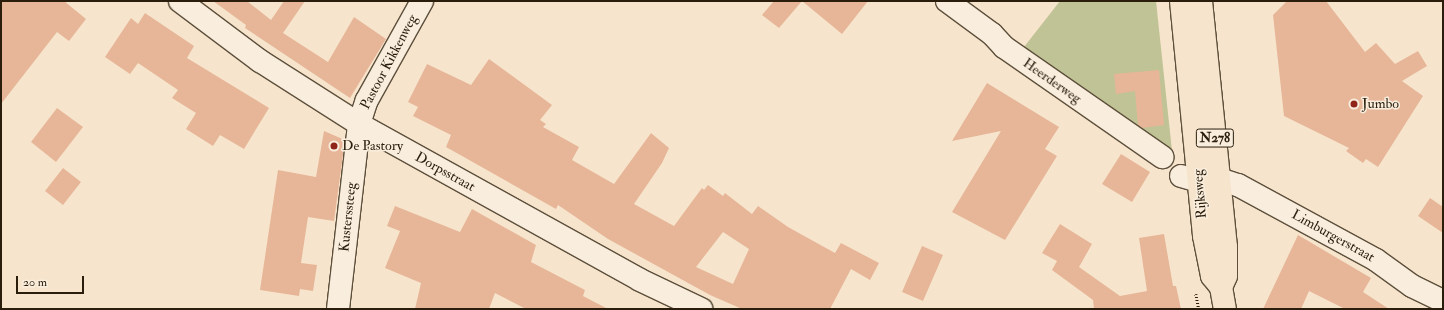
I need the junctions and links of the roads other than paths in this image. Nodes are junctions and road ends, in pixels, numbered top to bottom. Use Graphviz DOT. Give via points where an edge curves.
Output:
graph roads {
  1 [pos="180,1"];
  2 [pos="422,1"];
  3 [pos="947,1"];
  4 [pos="1181,1"];
  5 [pos="1201,1"];
  6 [pos="359,124"];
  7 [pos="1162,157"];
  8 [pos="1200,179"];
  9 [pos="1443,301"];
  10 [pos="338,309"];
  11 [pos="702,309"];
  12 [pos="1225,309"];
  1 -- 6 [label="street, Dorpsstraat" via="260,62"];
  2 -- 6 [label="street, Pastoor Kikkenweg" via="367,100"];
  3 -- 7 [label="street, Heerderweg" via="992,34 1004,47"];
  4 -- 8 [label="main road, Rijksweg / N278"];
  5 -- 8 [label="main road, Rijksweg / N278"];
  6 -- 10 [label="street, Kusterssteeg"];
  6 -- 11 [label="street, Dorpsstraat" via="640,280"];
  8 -- 9 [label="street, Limburgerstraat" via="1238,185 1376,260 1412,286"];
  8 -- 12 [label="main road, Rijksweg / N278" via="1226,247 1226,276 1221,287"];
}
